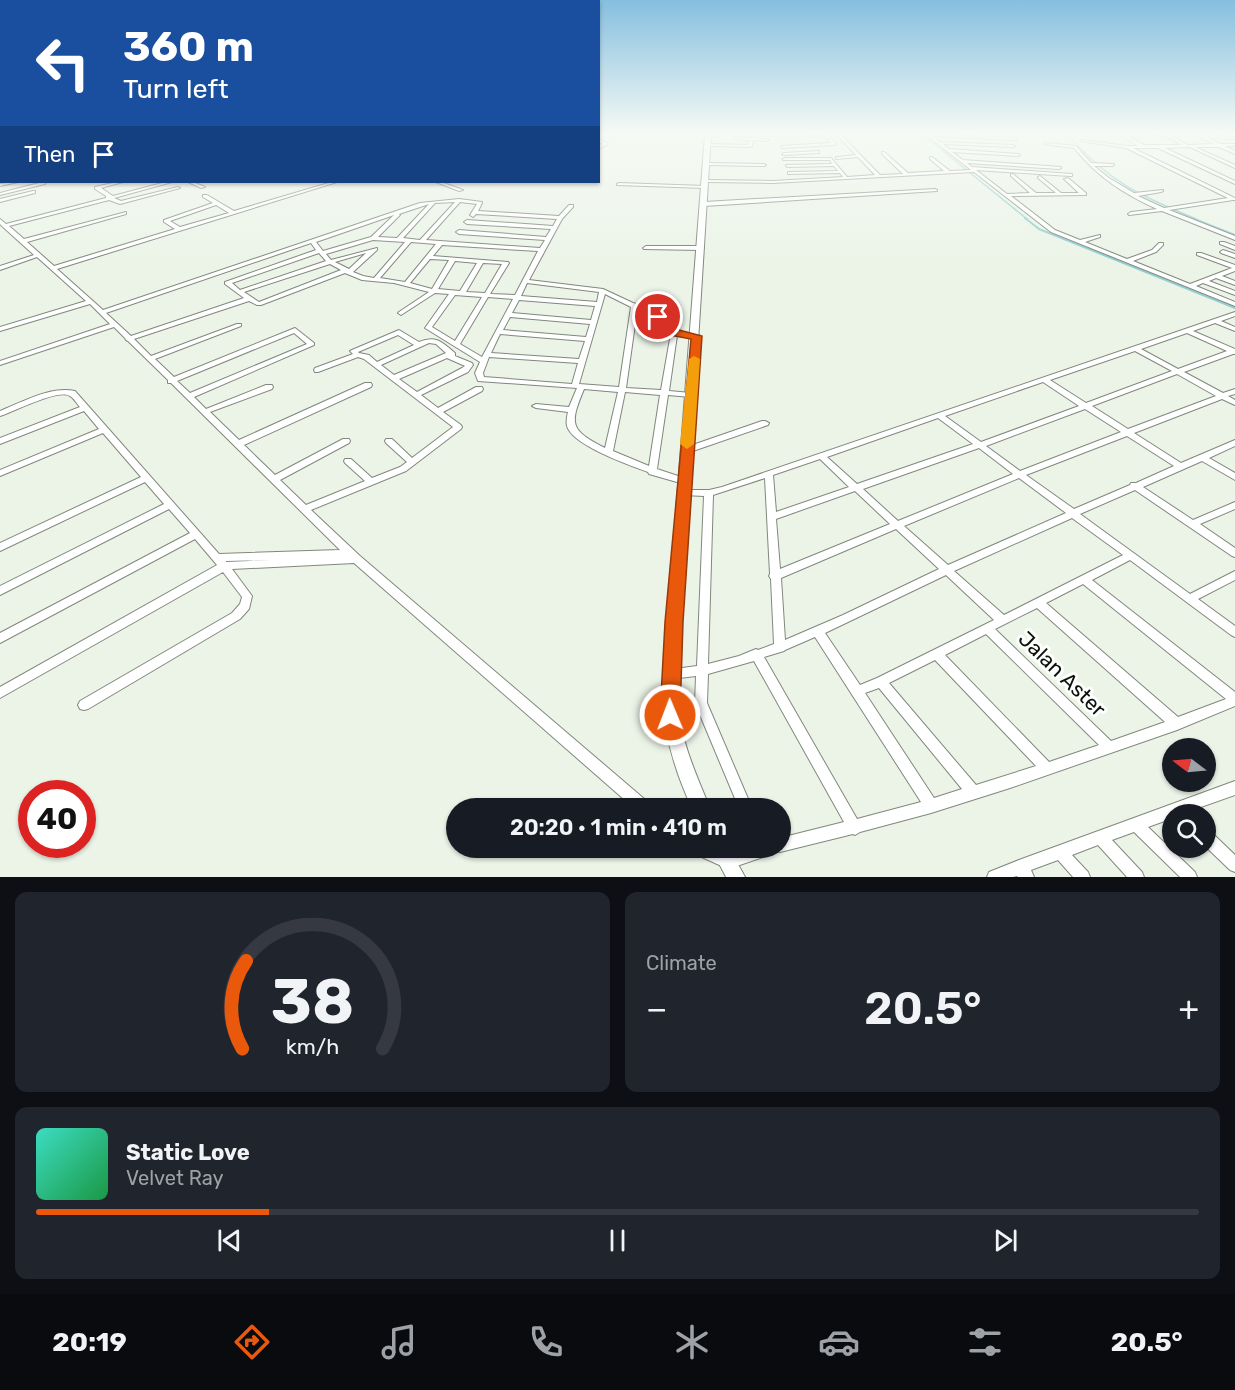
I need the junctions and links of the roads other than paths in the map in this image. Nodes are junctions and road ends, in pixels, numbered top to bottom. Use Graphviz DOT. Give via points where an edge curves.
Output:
graph roads {
  1 [pos="704,175"];
  2 [pos="791,175"];
  3 [pos="843,175"];
  4 [pos="907,175"];
  5 [pos="915,175"];
  6 [pos="977,175"];
  7 [pos="1013,175"];
  8 [pos="1039,175"];
  9 [pos="1107,175"];
  10 [pos="1184,175"];
  11 [pos="1218,175"];
  12 [pos="879,176"];
  13 [pos="1040,177"];
  14 [pos="846,178"];
  15 [pos="793,181"];
  16 [pos="43,183"];
  17 [pos="117,183"];
  18 [pos="166,183"];
  19 [pos="192,183"];
  20 [pos="331,183"];
  21 [pos="441,183"];
  22 [pos="465,183"];
  23 [pos="1235,183"];
  24 [pos="619,184"];
  25 [pos="701,185"];
  26 [pos="178,188"];
  27 [pos="203,188"];
  28 [pos="461,189"];
  29 [pos="936,190"];
  30 [pos="921,191"];
  31 [pos="1161,191"];
  32 [pos="33,192"];
  33 [pos="0,194"];
  34 [pos="1005,195"];
  35 [pos="1035,195"];
  36 [pos="1061,195"];
  37 [pos="1134,195"];
  38 [pos="205,196"];
  39 [pos="110,197"];
  40 [pos="1234,199"];
  41 [pos="457,200"];
  42 [pos="0,201"];
  43 [pos="434,202"];
  44 [pos="218,203"];
  45 [pos="704,204"];
  46 [pos="571,206"];
  47 [pos="1169,209"];
  48 [pos="232,212"];
  49 [pos="476,212"];
  50 [pos="124,213"];
  51 [pos="394,213"];
  52 [pos="1131,214"];
  53 [pos="560,218"];
  54 [pos="467,222"];
  55 [pos="3,226"];
  56 [pos="554,228"];
  57 [pos="179,229"];
  58 [pos="459,232"];
  59 [pos="1098,236"];
  60 [pos="373,238"];
  61 [pos="1235,238"];
  62 [pos="385,239"];
  63 [pos="548,239"];
  64 [pos="398,240"];
  65 [pos="410,240"];
  66 [pos="24,241"];
  67 [pos="312,241"];
  68 [pos="422,241"];
  69 [pos="1080,242"];
  70 [pos="440,243"];
  71 [pos="449,243"];
  72 [pos="1222,243"];
  73 [pos="1161,244"];
  74 [pos="516,248"];
  75 [pos="646,248"];
  76 [pos="1235,248"];
  77 [pos="375,249"];
  78 [pos="700,249"];
  79 [pos="542,250"];
  80 [pos="320,252"];
  81 [pos="1223,252"];
  82 [pos="1199,254"];
  83 [pos="39,255"];
  84 [pos="1235,256"];
  85 [pos="429,257"];
  86 [pos="453,259"];
  87 [pos="482,261"];
  88 [pos="1127,261"];
  89 [pos="330,262"];
  90 [pos="506,263"];
  91 [pos="0,268"];
  92 [pos="53,268"];
  93 [pos="1233,270"];
  94 [pos="348,271"];
  95 [pos="1216,276"];
  96 [pos="377,278"];
  97 [pos="526,281"];
  98 [pos="1203,281"];
  99 [pos="1235,283"];
  100 [pos="406,284"];
  101 [pos="1190,286"];
  102 [pos="434,291"];
  103 [pos="603,291"];
  104 [pos="238,292"];
  105 [pos="457,293"];
  106 [pos="1235,293"];
  107 [pos="487,294"];
  108 [pos="518,298"];
  109 [pos="247,299"];
  110 [pos="91,302"];
  111 [pos="598,304"];
  112 [pos="1235,304"];
  113 [pos="635,305"];
  114 [pos="102,312"];
  115 [pos="401,313"];
  116 [pos="1235,314"];
  117 [pos="509,315"];
  118 [pos="592,321"];
  119 [pos="1216,321"];
  120 [pos="239,324"];
  121 [pos="114,326"];
  122 [pos="0,329"];
  123 [pos="1235,329"];
  124 [pos="1186,330"];
  125 [pos="498,332"];
  126 [pos="676,333"];
  127 [pos="692,336"];
  128 [pos="128,339"];
  129 [pos="588,339"];
  130 [pos="417,344"];
  131 [pos="456,345"];
  132 [pos="1135,348"];
  133 [pos="1234,352"];
  134 [pos="357,355"];
  135 [pos="452,355"];
  136 [pos="484,358"];
  137 [pos="149,359"];
  138 [pos="581,361"];
  139 [pos="0,363"];
  140 [pos="377,364"];
  141 [pos="318,370"];
  142 [pos="1178,371"];
  143 [pos="394,378"];
  144 [pos="1043,379"];
  145 [pos="171,381"];
  146 [pos="368,385"];
  147 [pos="269,387"];
  148 [pos="578,387"];
  149 [pos="479,389"];
  150 [pos="622,390"];
  151 [pos="1235,391"];
  152 [pos="667,392"];
  153 [pos="687,394"];
  154 [pos="416,395"];
  155 [pos="1221,396"];
  156 [pos="188,397"];
  157 [pos="1235,403"];
  158 [pos="1086,405"];
  159 [pos="536,406"];
  160 [pos="85,408"];
  161 [pos="573,410"];
  162 [pos="438,411"];
  163 [pos="204,412"];
  164 [pos="0,414"];
  165 [pos="940,416"];
  166 [pos="765,423"];
  167 [pos="104,430"];
  168 [pos="1128,432"];
  169 [pos="0,441"];
  170 [pos="346,441"];
  171 [pos="389,441"];
  172 [pos="1235,443"];
  173 [pos="237,444"];
  174 [pos="980,445"];
  175 [pos="687,450"];
  176 [pos="608,453"];
  177 [pos="821,456"];
  178 [pos="1202,457"];
  179 [pos="348,461"];
  180 [pos="412,462"];
  181 [pos="1180,466"];
  182 [pos="652,472"];
  183 [pos="0,473"];
  184 [pos="769,474"];
  185 [pos="1020,474"];
  186 [pos="1235,477"];
  187 [pos="146,478"];
  188 [pos="274,480"];
  189 [pos="371,482"];
  190 [pos="682,484"];
  191 [pos="1134,485"];
  192 [pos="856,487"];
  193 [pos="709,493"];
  194 [pos="1235,504"];
  195 [pos="170,505"];
  196 [pos="305,508"];
  197 [pos="1071,512"];
  198 [pos="771,517"];
  199 [pos="1192,524"];
  200 [pos="897,525"];
  201 [pos="196,534"];
  202 [pos="0,547"];
  203 [pos="1235,553"];
  204 [pos="352,556"];
  205 [pos="1130,556"];
  206 [pos="220,562"];
  207 [pos="945,570"];
  208 [pos="1235,575"];
  209 [pos="774,576"];
  210 [pos="1084,579"];
  211 [pos="0,591"];
  212 [pos="1189,598"];
  213 [pos="1038,603"];
  214 [pos="1002,620"];
  215 [pos="987,628"];
  216 [pos="817,630"];
  217 [pos="1235,632"];
  218 [pos="0,638"];
  219 [pos="780,648"];
  220 [pos="756,654"];
  221 [pos="936,654"];
  222 [pos="702,671"];
  223 [pos="671,674"];
  224 [pos="881,682"];
  225 [pos="857,691"];
  226 [pos="0,693"];
  227 [pos="1235,700"];
  228 [pos="84,705"];
  229 [pos="1177,724"];
  230 [pos="1109,747"];
  231 [pos="1045,767"];
  232 [pos="1235,788"];
  233 [pos="972,791"];
  234 [pos="632,798"];
  235 [pos="697,798"];
  236 [pos="742,798"];
  237 [pos="1199,804"];
  238 [pos="931,806"];
  239 [pos="1162,817"];
  240 [pos="1136,825"];
  241 [pos="855,828"];
  242 [pos="1101,838"];
  243 [pos="791,843"];
  244 [pos="1216,846"];
  245 [pos="1061,853"];
  246 [pos="1233,861"];
  247 [pos="1023,872"];
  248 [pos="994,877"];
  249 [pos="1083,877"];
  250 [pos="1137,877"];
  251 [pos="1190,877"];
  1 -- 25 [label="street"];
  2 -- 15 [label="street"];
  3 -- 14 [label="street"];
  4 -- 12 [label="street"];
  5 -- 30 [label="street"];
  6 -- 34 [label="street"];
  7 -- 35 [label="street"];
  8 -- 36 [label="street" via="1068,177 1084,194"];
  9 -- 37 [label="street"];
  10 -- 40 [label="street"];
  11 -- 23 [label="street"];
  12 -- 14 [label="street"];
  13 -- 36 [label="street"];
  14 -- 15 [label="street"];
  15 -- 25 [label="street"];
  16 -- 33 [label="street"];
  17 -- 39 [label="street" via="97,188"];
  18 -- 39 [label="street"];
  19 -- 27 [label="street"];
  20 -- 48 [label="street"];
  21 -- 28 [label="street"];
  22 -- 28 [label="street"];
  24 -- 25 [label="street"];
  25 -- 45 [label="street"];
  26 -- 39 [label="street" via="120,203"];
  28 -- 41 [label="street" via="455,195"];
  29 -- 30 [label="street"];
  30 -- 45 [label="street"];
  31 -- 37 [label="street"];
  32 -- 42 [label="street"];
  34 -- 35 [label="street"];
  34 -- 69 [label="street" via="1042,224"];
  35 -- 36 [label="street"];
  37 -- 47 [label="street"];
  38 -- 44 [label="street"];
  39 -- 55 [label="street"];
  40 -- 47 [label="street"];
  41 -- 43 [label="street"];
  41 -- 49 [label="street" via="480,203"];
  41 -- 68 [label="street"];
  43 -- 51 [label="street"];
  43 -- 64 [label="street"];
  44 -- 48 [label="street"];
  44 -- 57 [label="street" via="166,221"];
  45 -- 78 [label="street"];
  46 -- 53 [label="street"];
  47 -- 52 [label="street"];
  47 -- 61 [label="street"];
  48 -- 57 [label="street"];
  49 -- 53 [label="street"];
  49 -- 54 [label="street"];
  50 -- 66 [label="street"];
  51 -- 60 [label="street" via="397,216"];
  51 -- 67 [label="street"];
  53 -- 56 [label="street"];
  54 -- 56 [label="street"];
  54 -- 58 [label="street"];
  55 -- 66 [label="street"];
  56 -- 63 [label="street"];
  57 -- 92 [label="street"];
  58 -- 63 [label="street"];
  58 -- 71 [label="street"];
  59 -- 69 [label="street"];
  60 -- 62 [label="street"];
  60 -- 80 [label="street"];
  62 -- 64 [label="street"];
  62 -- 77 [label="street"];
  63 -- 79 [label="street"];
  64 -- 65 [label="street"];
  65 -- 68 [label="street"];
  65 -- 96 [label="street"];
  66 -- 83 [label="street"];
  67 -- 80 [label="street"];
  67 -- 114 [label="street"];
  68 -- 70 [label="street"];
  69 -- 88 [label="street"];
  70 -- 71 [label="street"];
  70 -- 85 [label="street"];
  71 -- 74 [label="street"];
  72 -- 76 [label="street"];
  73 -- 88 [label="street" via="1154,251"];
  74 -- 79 [label="street"];
  74 -- 90 [label="street"];
  75 -- 78 [label="street"];
  77 -- 89 [label="street"];
  77 -- 94 [label="street"];
  78 -- 127 [label="street"];
  79 -- 97 [label="street"];
  80 -- 89 [label="street"];
  80 -- 104 [label="street" via="227,283"];
  81 -- 84 [label="street"];
  82 -- 93 [label="street"];
  83 -- 91 [label="street"];
  83 -- 92 [label="street"];
  85 -- 86 [label="street"];
  85 -- 100 [label="street"];
  86 -- 87 [label="street"];
  86 -- 102 [label="street"];
  87 -- 90 [label="street"];
  87 -- 105 [label="street"];
  88 -- 101 [label="street"];
  89 -- 94 [label="street"];
  89 -- 104 [label="street"];
  90 -- 107 [label="street"];
  92 -- 110 [label="street"];
  93 -- 95 [label="street"];
  94 -- 96 [label="street" via="363,278"];
  94 -- 109 [label="street" via="263,303"];
  95 -- 98 [label="street"];
  95 -- 99 [label="street"];
  96 -- 100 [label="street"];
  97 -- 103 [label="street"];
  97 -- 108 [label="street"];
  98 -- 101 [label="street"];
  98 -- 106 [label="street"];
  100 -- 102 [label="street"];
  101 -- 112 [label="street"];
  102 -- 105 [label="street"];
  102 -- 115 [label="street"];
  103 -- 111 [label="street"];
  103 -- 113 [label="street"];
  104 -- 109 [label="street"];
  105 -- 107 [label="street"];
  105 -- 131 [label="street" via="428,328"];
  107 -- 108 [label="street"];
  107 -- 131 [label="street"];
  108 -- 111 [label="street"];
  108 -- 117 [label="street"];
  109 -- 128 [label="street"];
  110 -- 114 [label="street"];
  110 -- 122 [label="street"];
  111 -- 118 [label="street"];
  113 -- 126 [label="street" via="671,324"];
  113 -- 150 [label="street"];
  114 -- 121 [label="street"];
  116 -- 119 [label="street"];
  117 -- 118 [label="street"];
  117 -- 125 [label="street"];
  118 -- 129 [label="street"];
  119 -- 123 [label="street"];
  119 -- 124 [label="street"];
  120 -- 137 [label="street"];
  121 -- 128 [label="street"];
  121 -- 139 [label="street"];
  124 -- 132 [label="street"];
  124 -- 133 [label="street"];
  125 -- 129 [label="street"];
  125 -- 136 [label="street"];
  126 -- 127 [label="street"];
  126 -- 152 [label="street"];
  127 -- 153 [label="street"];
  128 -- 137 [label="street"];
  129 -- 138 [label="street"];
  130 -- 134 [label="street" via="399,332 354,351"];
  130 -- 135 [label="street" via="435,341"];
  130 -- 140 [label="street"];
  131 -- 136 [label="street"];
  132 -- 142 [label="street"];
  132 -- 144 [label="street"];
  133 -- 142 [label="street"];
  134 -- 140 [label="street"];
  134 -- 141 [label="street"];
  135 -- 143 [label="street" via="439,356"];
  135 -- 154 [label="street" via="468,367"];
  136 -- 138 [label="street"];
  136 -- 148 [label="street" via="481,379"];
  137 -- 145 [label="street"];
  138 -- 148 [label="street"];
  140 -- 143 [label="street"];
  142 -- 155 [label="street"];
  142 -- 158 [label="street"];
  143 -- 154 [label="street"];
  144 -- 158 [label="street"];
  144 -- 165 [label="street"];
  145 -- 156 [label="street"];
  145 -- 156 [label="street" via="295,330 312,344"];
  146 -- 173 [label="street"];
  147 -- 163 [label="street"];
  148 -- 150 [label="street"];
  148 -- 161 [label="street"];
  149 -- 162 [label="street"];
  150 -- 152 [label="street"];
  150 -- 176 [label="street"];
  151 -- 155 [label="street"];
  152 -- 153 [label="street"];
  152 -- 182 [label="street"];
  153 -- 175 [label="street"];
  154 -- 162 [label="street"];
  155 -- 157 [label="street"];
  155 -- 168 [label="street"];
  156 -- 163 [label="street"];
  158 -- 168 [label="street"];
  158 -- 174 [label="street"];
  159 -- 161 [label="street"];
  160 -- 164 [label="street" via="72,393 65,391"];
  160 -- 167 [label="street"];
  160 -- 169 [label="street"];
  161 -- 176 [label="street" via="571,429"];
  162 -- 180 [label="street" via="458,427"];
  163 -- 173 [label="street"];
  165 -- 174 [label="street"];
  165 -- 177 [label="street"];
  166 -- 175 [label="street"];
  167 -- 183 [label="street"];
  167 -- 187 [label="street"];
  168 -- 181 [label="street"];
  168 -- 185 [label="street"];
  170 -- 188 [label="street"];
  171 -- 180 [label="street"];
  172 -- 178 [label="street"];
  173 -- 188 [label="street"];
  174 -- 185 [label="street"];
  174 -- 192 [label="street"];
  175 -- 190 [label="street"];
  176 -- 182 [label="street"];
  177 -- 184 [label="street"];
  177 -- 192 [label="street"];
  178 -- 181 [label="street"];
  178 -- 186 [label="street"];
  179 -- 189 [label="street"];
  180 -- 189 [label="street"];
  181 -- 191 [label="street"];
  182 -- 190 [label="street"];
  184 -- 193 [label="street"];
  184 -- 198 [label="street"];
  185 -- 197 [label="street"];
  185 -- 200 [label="street"];
  187 -- 195 [label="street"];
  187 -- 202 [label="street"];
  188 -- 196 [label="street"];
  189 -- 196 [label="street"];
  190 -- 193 [label="street"];
  190 -- 223 [label="street"];
  191 -- 197 [label="street"];
  191 -- 199 [label="street"];
  192 -- 198 [label="street"];
  192 -- 200 [label="street"];
  193 -- 222 [label="street"];
  194 -- 199 [label="street"];
  195 -- 201 [label="street"];
  195 -- 211 [label="street"];
  196 -- 204 [label="street"];
  197 -- 205 [label="street"];
  197 -- 207 [label="street"];
  198 -- 209 [label="street"];
  199 -- 203 [label="street"];
  200 -- 207 [label="street"];
  200 -- 209 [label="street"];
  201 -- 206 [label="street"];
  201 -- 218 [label="street"];
  204 -- 206 [label="street"];
  204 -- 234 [label="street"];
  205 -- 210 [label="street"];
  205 -- 212 [label="street"];
  206 -- 226 [label="street"];
  206 -- 228 [label="street" via="247,596 242,611"];
  207 -- 214 [label="street"];
  207 -- 216 [label="street"];
  208 -- 212 [label="street"];
  209 -- 219 [label="street"];
  210 -- 213 [label="street"];
  210 -- 227 [label="street"];
  212 -- 217 [label="street"];
  213 -- 214 [label="street"];
  213 -- 229 [label="street"];
  214 -- 215 [label="street"];
  215 -- 221 [label="street"];
  215 -- 230 [label="street, Jalan Aster"];
  216 -- 219 [label="street"];
  216 -- 225 [label="street"];
  219 -- 220 [label="street"];
  220 -- 222 [label="street"];
  220 -- 241 [label="street"];
  221 -- 224 [label="street"];
  221 -- 231 [label="street"];
  222 -- 223 [label="street"];
  222 -- 236 [label="street" via="701,703"];
  223 -- 235 [label="street" via="670,715 679,754"];
  224 -- 225 [label="street"];
  224 -- 233 [label="street"];
  225 -- 238 [label="street"];
  227 -- 229 [label="street"];
  229 -- 230 [label="street"];
  230 -- 231 [label="street"];
  231 -- 233 [label="street"];
  232 -- 237 [label="street"];
  233 -- 238 [label="street"];
  238 -- 241 [label="street"];
  239 -- 240 [label="street"];
  240 -- 242 [label="street"];
  240 -- 251 [label="street"];
  241 -- 243 [label="street"];
  242 -- 245 [label="street"];
  242 -- 250 [label="street"];
  244 -- 246 [label="street"];
  245 -- 247 [label="street"];
  245 -- 249 [label="street"];
  247 -- 248 [label="street"];
}
